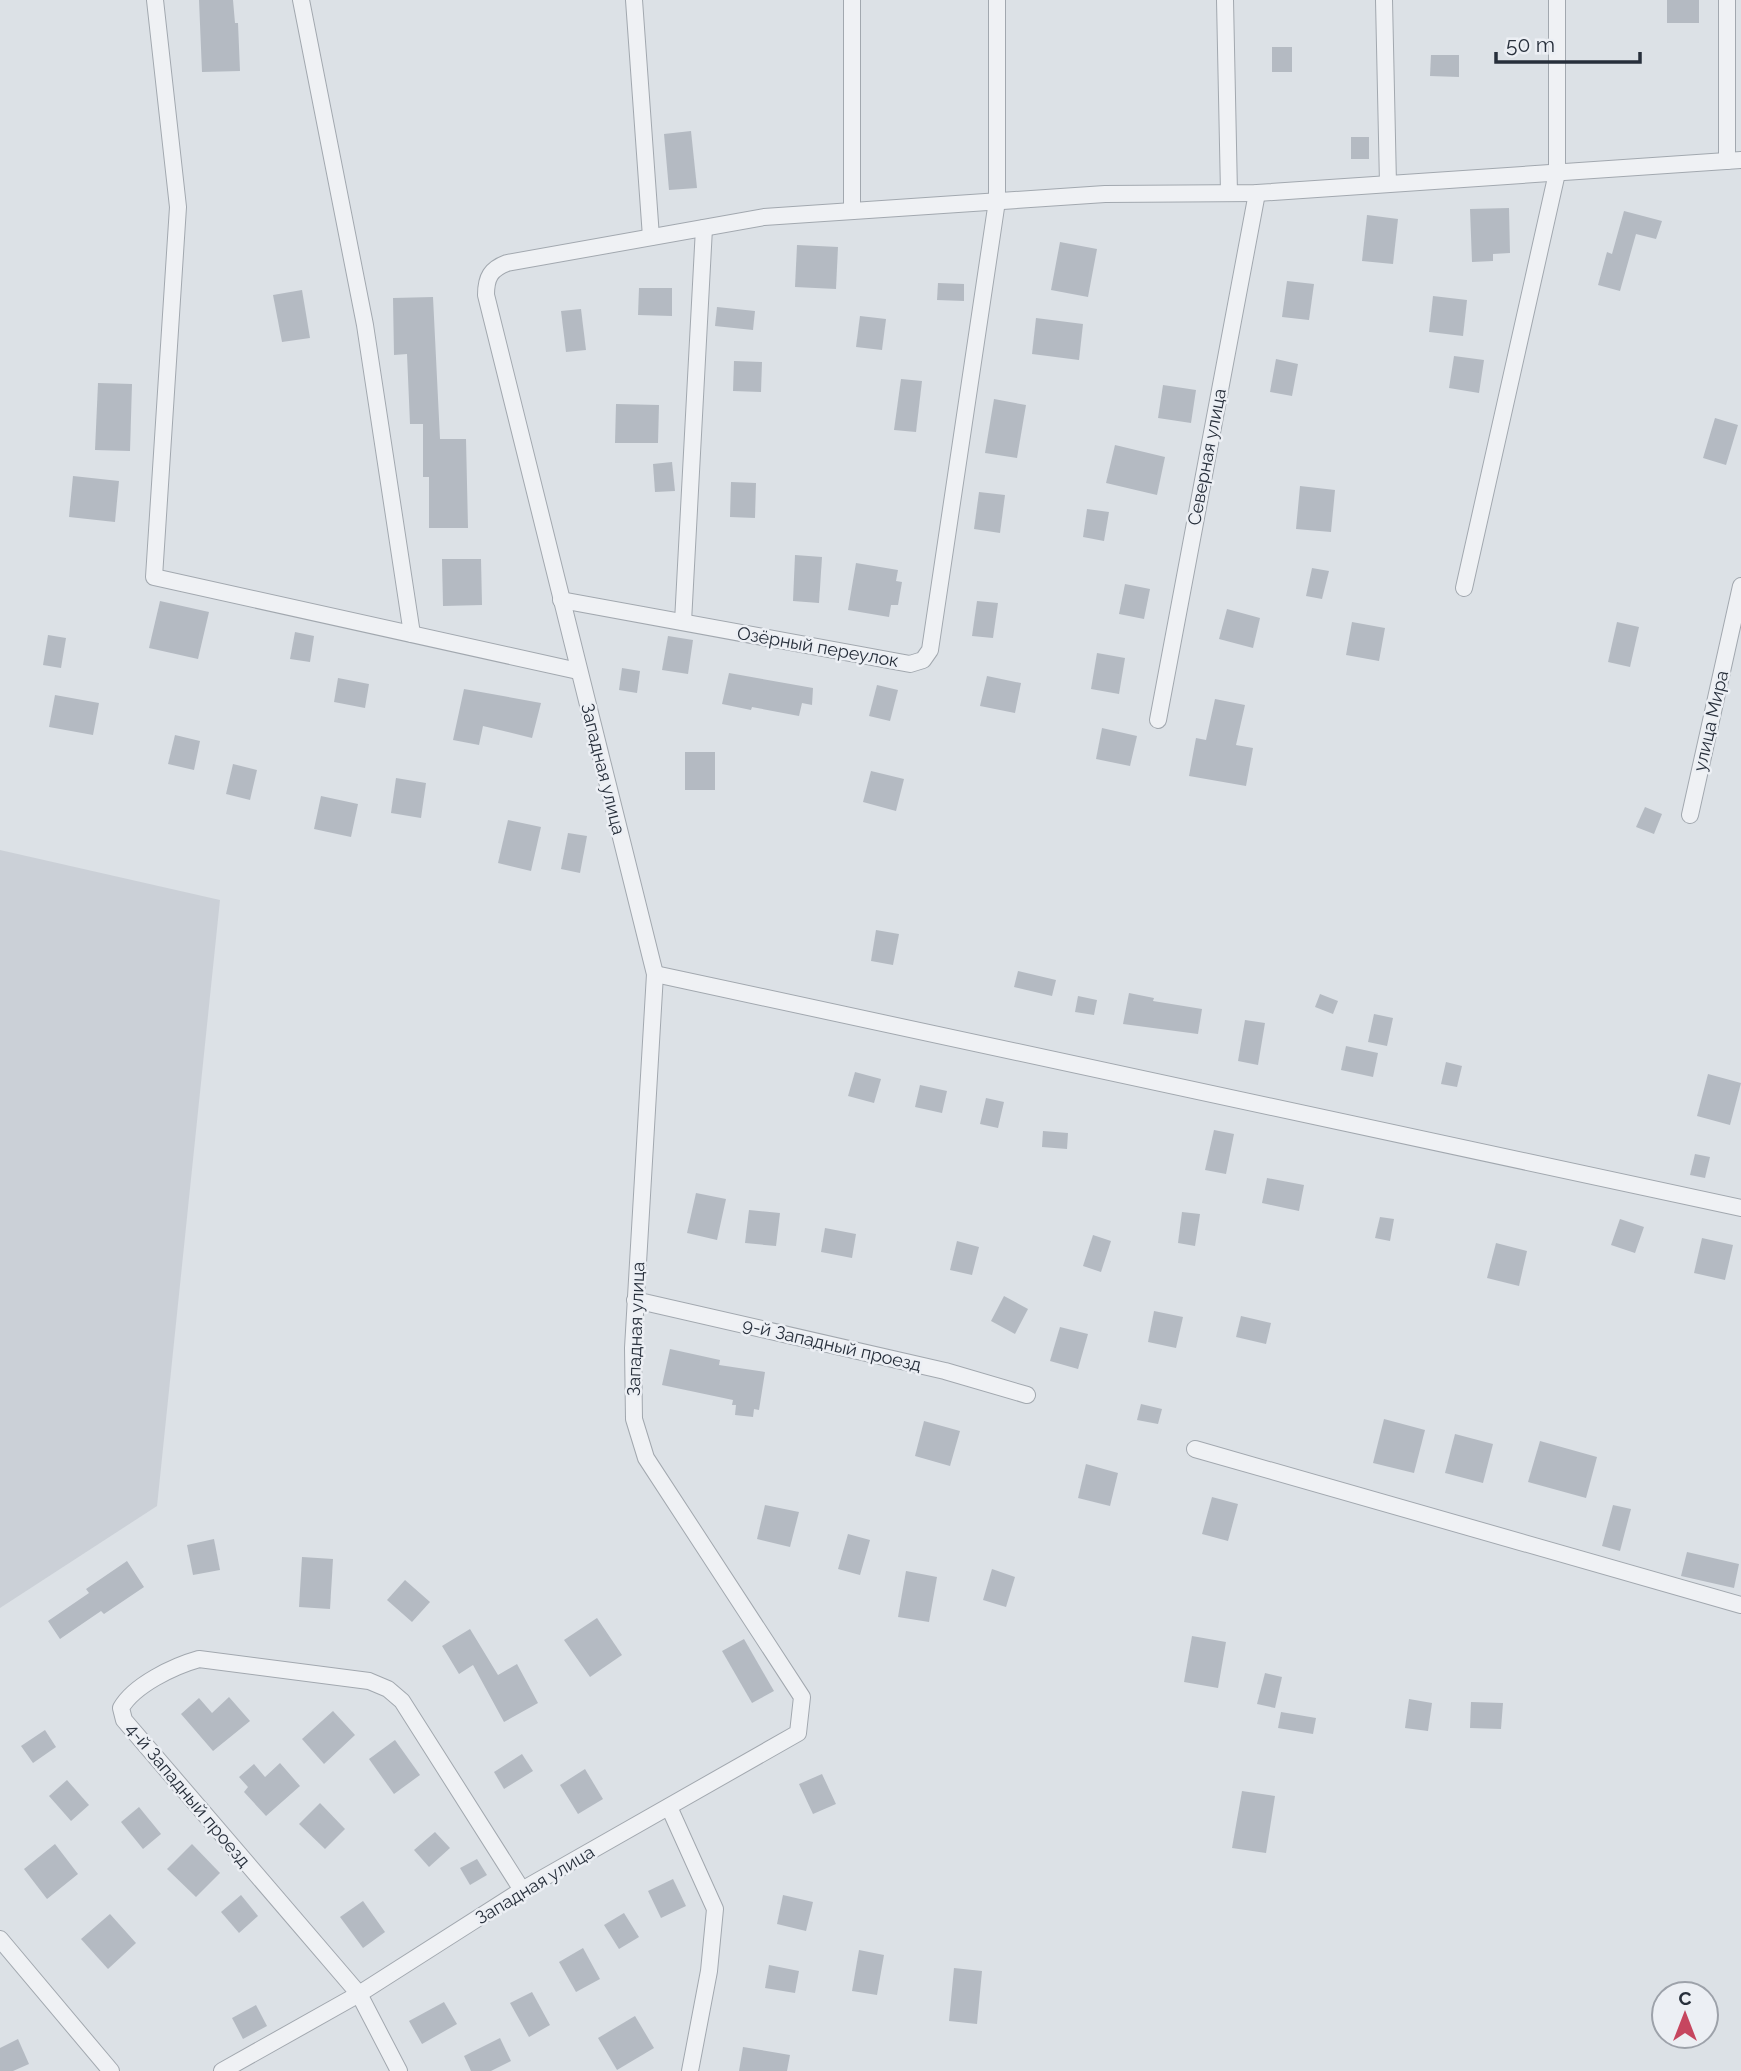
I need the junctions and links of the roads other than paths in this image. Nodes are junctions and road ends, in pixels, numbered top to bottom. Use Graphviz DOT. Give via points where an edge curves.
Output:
graph roads {
  1 [pos="155,0"];
  2 [pos="301,0"];
  3 [pos="634,0"];
  4 [pos="852,0"];
  5 [pos="997,0"];
  6 [pos="1225,0"];
  7 [pos="1384,0"];
  8 [pos="1557,0"];
  9 [pos="1727,0"];
  10 [pos="1734,161"];
  11 [pos="1557,173"];
  12 [pos="1388,184"];
  13 [pos="1229,193"];
  14 [pos="1257,193"];
  15 [pos="997,201"];
  16 [pos="852,211"];
  17 [pos="704,228"];
  18 [pos="651,237"];
  19 [pos="1741,586"];
  20 [pos="1464,588"];
  21 [pos="561,600"];
  22 [pos="683,622"];
  23 [pos="412,634"];
  24 [pos="578,671"];
  25 [pos="1158,720"];
  26 [pos="1690,815"];
  27 [pos="655,974"];
  28 [pos="1741,1208"];
  29 [pos="635,1300"];
  30 [pos="1027,1395"];
  31 [pos="1195,1449"];
  32 [pos="1741,1605"];
  33 [pos="669,1807"];
  34 [pos="522,1890"];
  35 [pos="0,1939"];
  36 [pos="359,1994"];
  37 [pos="111,2071"];
  38 [pos="222,2071"];
  39 [pos="399,2071"];
  40 [pos="690,2071"];
  1 -- 23 [label="street" via="178,207 154,577"];
  2 -- 23 [label="street" via="365,326"];
  3 -- 18 [label="street"];
  4 -- 16 [label="street"];
  5 -- 15 [label="street, Озёрный переулок"];
  6 -- 13 [label="street"];
  7 -- 12 [label="street"];
  8 -- 11 [label="street"];
  9 -- 10 [label="street"];
  10 -- 11 [label="street"];
  11 -- 12 [label="street"];
  11 -- 20 [label="street"];
  12 -- 14 [label="street"];
  13 -- 14 [label="street"];
  13 -- 15 [label="street"];
  14 -- 25 [label="street, Северная улица"];
  15 -- 16 [label="street"];
  15 -- 22 [label="street, Озёрный переулок" via="930,650 923,660 910,664"];
  16 -- 17 [label="street" via="764,217"];
  17 -- 18 [label="street"];
  17 -- 22 [label="street"];
  18 -- 21 [label="street, Западная улица" via="507,262 490,273 486,284"];
  19 -- 26 [label="street, улица Мира"];
  21 -- 22 [label="street, Озёрный переулок"];
  21 -- 24 [label="street, Западная улица"];
  23 -- 24 [label="street"];
  24 -- 27 [label="street, Западная улица"];
  27 -- 28 [label="street"];
  27 -- 29 [label="street, Западная улица"];
  29 -- 30 [label="street, 9-й Западный проезд" via="945,1371"];
  29 -- 33 [label="street, Западная улица" via="635,1419 646,1458 802,1697 799,1733"];
  31 -- 32 [label="street"];
  33 -- 34 [label="street, Западная улица"];
  33 -- 40 [label="street" via="715,1909 709,1971"];
  34 -- 36 [label="street, Западная улица"];
  34 -- 36 [label="street, 4-й Западный проезд" via="402,1701 388,1689 369,1681 199,1659 179,1664 128,1696 121,1708 124,1720"];
  35 -- 37 [label="street"];
  36 -- 38 [label="street, Западная улица"];
  36 -- 39 [label="street"];
}
